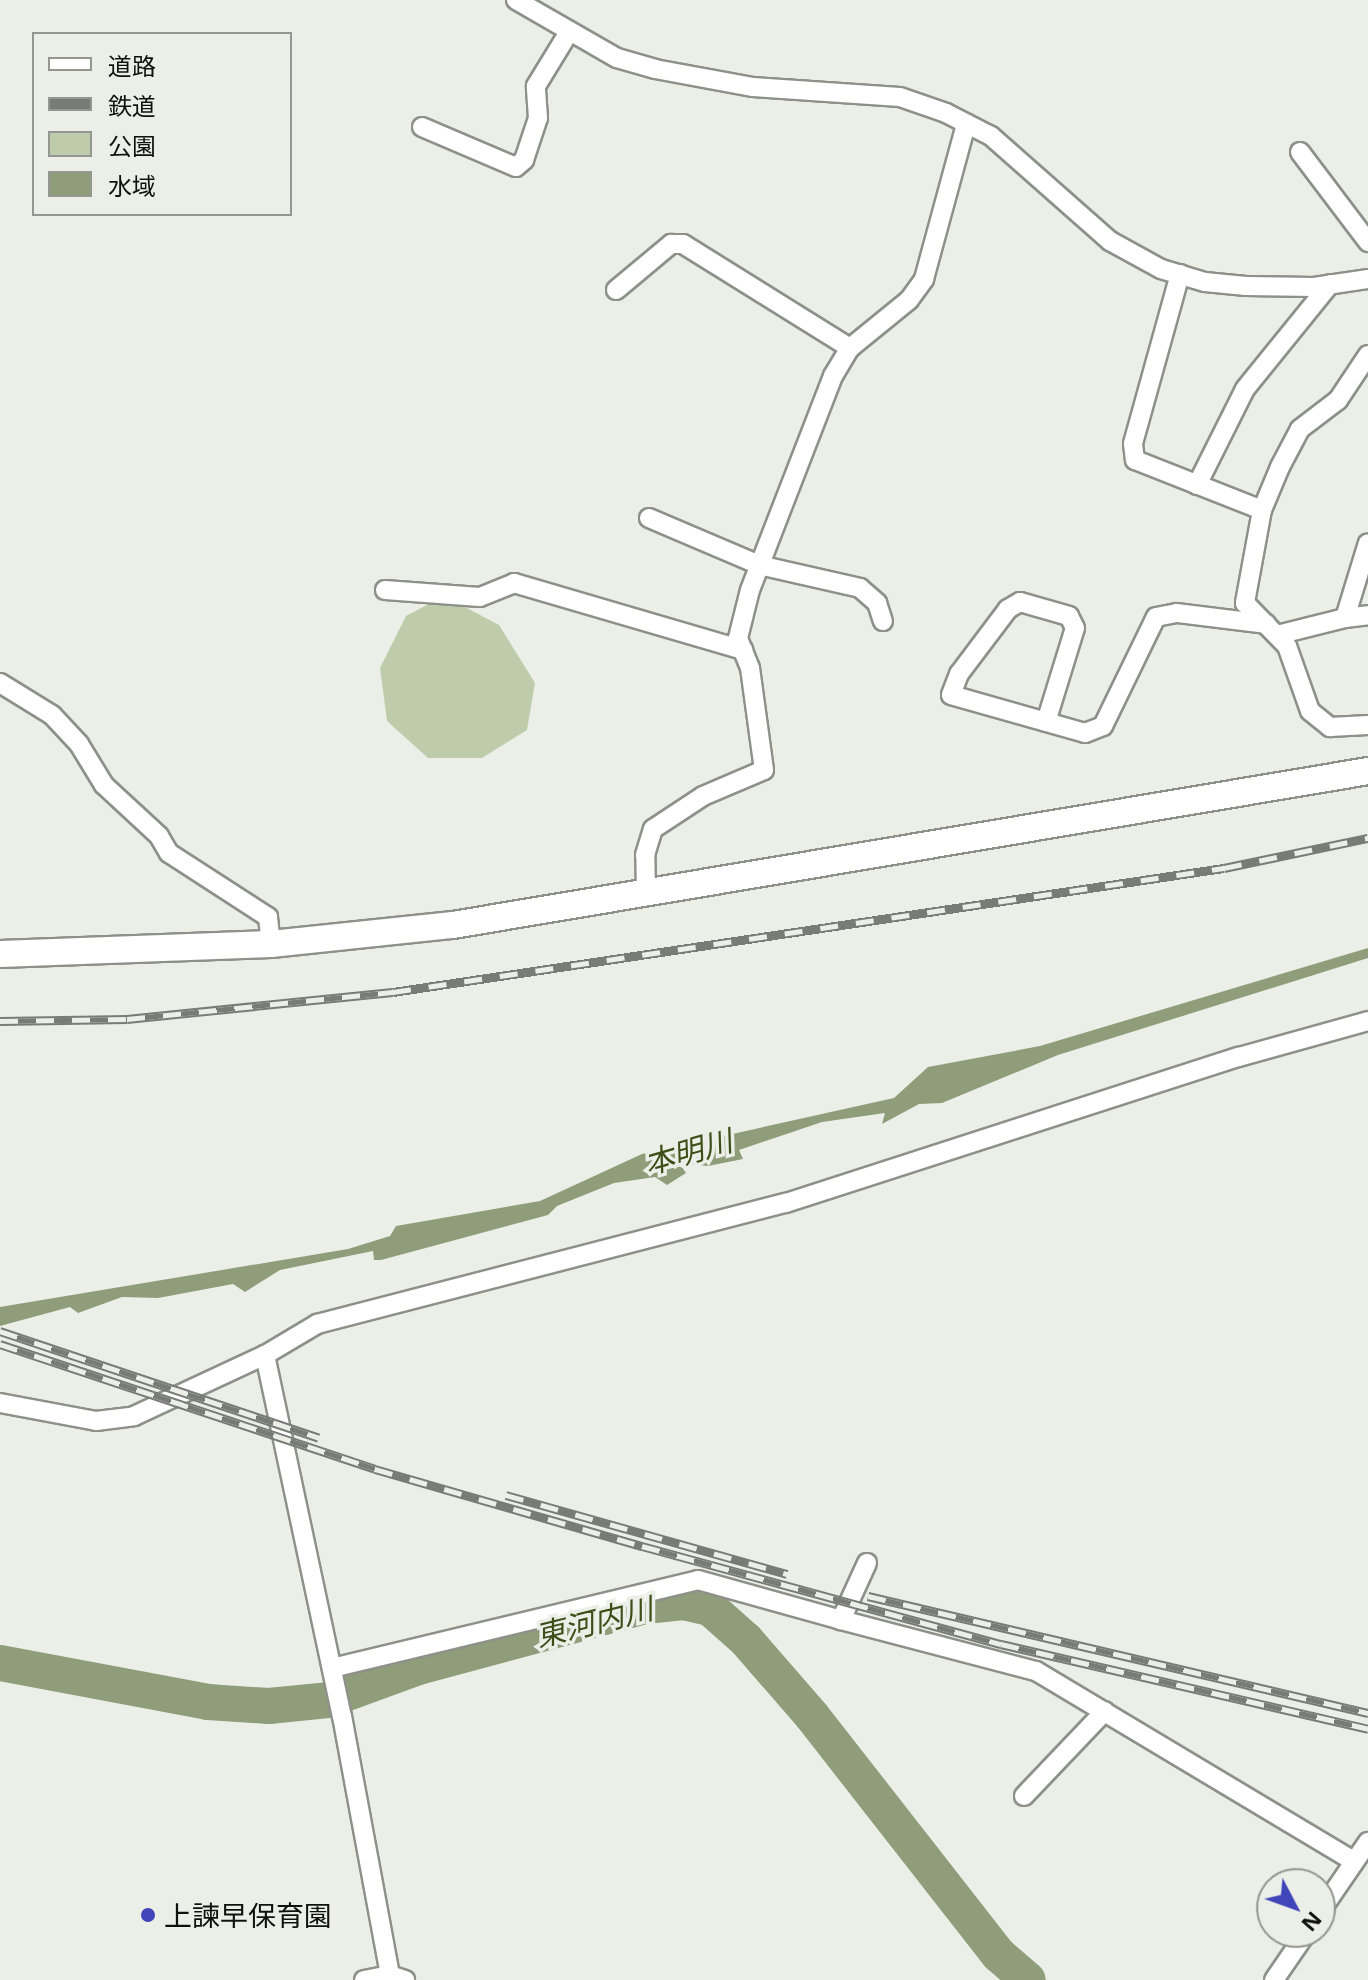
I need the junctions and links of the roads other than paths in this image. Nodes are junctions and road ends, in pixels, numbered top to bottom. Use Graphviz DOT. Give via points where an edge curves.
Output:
graph roads {
  1 [pos="516,0"];
  2 [pos="569,32"];
  3 [pos="966,124"];
  4 [pos="422,127"];
  5 [pos="1300,152"];
  6 [pos="1368,242"];
  7 [pos="1180,274"];
  8 [pos="1368,279"];
  9 [pos="1330,284"];
  10 [pos="616,290"];
  11 [pos="850,348"];
  12 [pos="1368,355"];
  13 [pos="1197,485"];
  14 [pos="1262,510"];
  15 [pos="649,518"];
  16 [pos="1368,543"];
  17 [pos="759,565"];
  18 [pos="385,590"];
  19 [pos="1368,615"];
  20 [pos="1345,618"];
  21 [pos="883,621"];
  22 [pos="1271,629"];
  23 [pos="743,650"];
  24 [pos="0,683"];
  25 [pos="1046,722"];
  26 [pos="1368,725"];
  27 [pos="1368,771"];
  28 [pos="646,894"];
  29 [pos="271,944"];
  30 [pos="0,954"];
  31 [pos="1368,1021"];
  32 [pos="265,1355"];
  33 [pos="0,1403"];
  34 [pos="867,1563"];
  35 [pos="841,1620"];
  36 [pos="334,1677"];
  37 [pos="1105,1711"];
  38 [pos="1024,1796"];
  39 [pos="1368,1842"];
  40 [pos="1354,1861"];
  41 [pos="1336,1888"];
  42 [pos="1296,1948"];
  43 [pos="397,1978"];
  44 [pos="364,1980"];
  45 [pos="1274,1980"];
  1 -- 2 [label="street"];
  2 -- 3 [label="street" via="617,58 655,69 753,87 900,97"];
  2 -- 4 [label="street" via="536,86 538,118 524,160 516,167"];
  3 -- 7 [label="street" via="991,136 1110,241"];
  3 -- 11 [label="street" via="924,279 909,300"];
  5 -- 6 [label="street"];
  7 -- 9 [label="street" via="1246,286"];
  7 -- 13 [label="street" via="1133,444 1135,460"];
  8 -- 9 [label="street"];
  9 -- 13 [label="street" via="1245,389 1220,429"];
  10 -- 11 [label="street" via="671,244 683,244"];
  11 -- 17 [label="street" via="833,376"];
  12 -- 14 [label="street" via="1338,400 1300,429"];
  13 -- 14 [label="street"];
  14 -- 22 [label="street" via="1245,603"];
  15 -- 17 [label="street"];
  16 -- 20 [label="street"];
  17 -- 21 [label="street" via="860,588 877,603"];
  17 -- 23 [label="street" via="738,638"];
  18 -- 23 [label="street" via="480,597 514,583"];
  19 -- 20 [label="street"];
  20 -- 22 [label="street"];
  22 -- 25 [label="street" via="1177,613 1156,617 1103,726 1085,733"];
  22 -- 26 [label="street" via="1287,646 1310,711 1330,727"];
  23 -- 28 [label="street" via="764,770 703,796 653,829 645,855"];
  24 -- 29 [label="street" via="52,715 79,744 104,785 159,836 169,853 268,917"];
  25 -- 25 [label="street" via="951,695 959,674 1008,609 1020,602 1069,616 1075,628"];
  27 -- 28 [label="street"];
  28 -- 29 [label="street" via="453,925"];
  29 -- 30 [label="street"];
  31 -- 32 [label="street" via="1239,1057 786,1203 317,1324"];
  32 -- 33 [label="street" via="134,1416 96,1421"];
  32 -- 36 [label="street"];
  34 -- 35 [label="street"];
  35 -- 36 [label="street" via="698,1580"];
  35 -- 37 [label="street" via="1036,1671"];
  36 -- 43 [label="street"];
  37 -- 38 [label="street"];
  37 -- 40 [label="street"];
  39 -- 40 [label="street"];
  40 -- 41 [label="street"];
  42 -- 45 [label="street"];
  43 -- 44 [label="street"];
}
